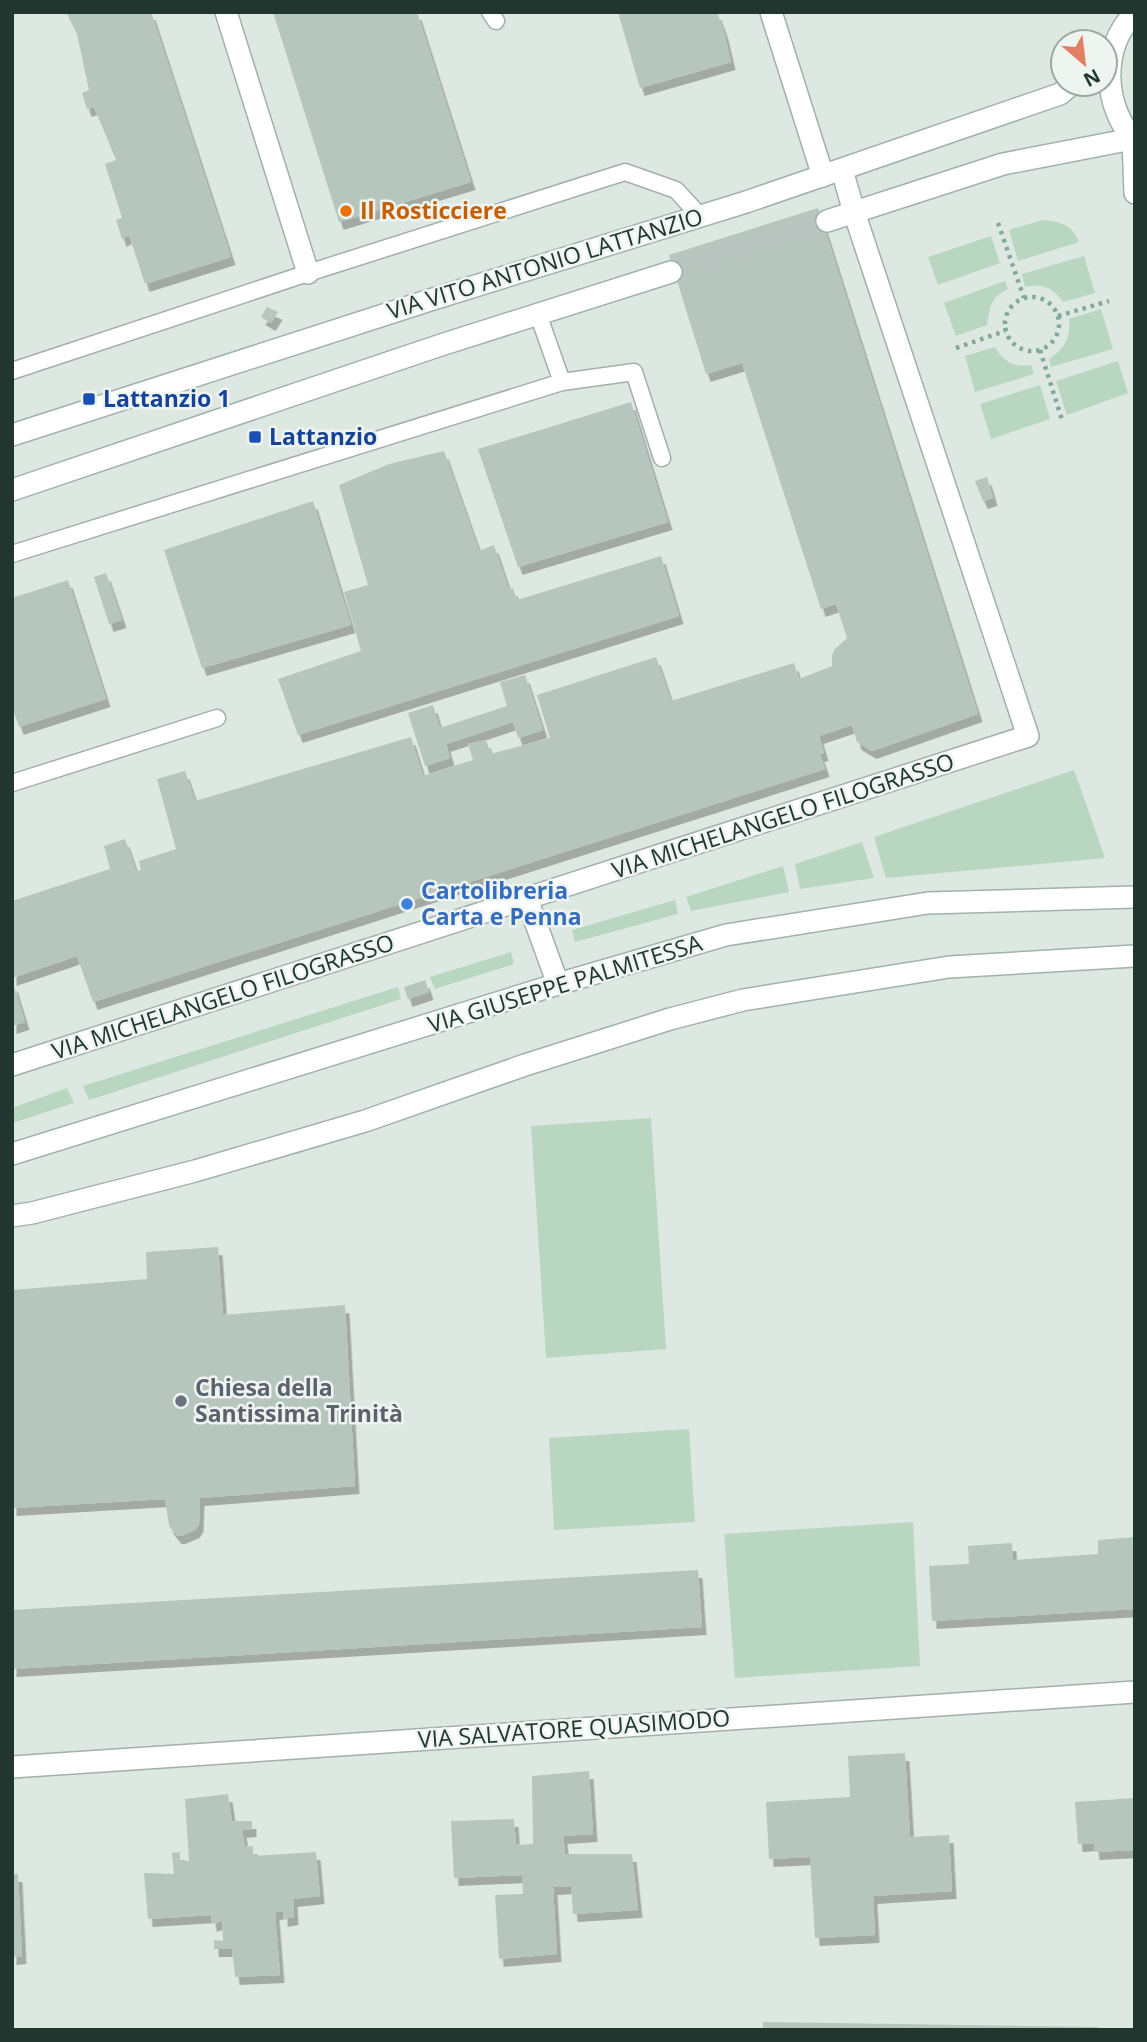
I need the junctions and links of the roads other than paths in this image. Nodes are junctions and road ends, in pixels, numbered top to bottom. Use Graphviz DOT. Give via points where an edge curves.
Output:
graph roads {
  1 [pos="226,12"];
  2 [pos="771,12"];
  3 [pos="1135,13"];
  4 [pos="1119,35"];
  5 [pos="1049,98"];
  6 [pos="1113,98"];
  7 [pos="1133,140"];
  8 [pos="832,173"];
  9 [pos="1135,193"];
  10 [pos="853,212"];
  11 [pos="700,216"];
  12 [pos="827,221"];
  13 [pos="671,272"];
  14 [pos="308,273"];
  15 [pos="538,314"];
  16 [pos="12,371"];
  17 [pos="562,382"];
  18 [pos="12,435"];
  19 [pos="662,458"];
  20 [pos="12,490"];
  21 [pos="12,554"];
  22 [pos="218,718"];
  23 [pos="12,783"];
  24 [pos="1135,897"];
  25 [pos="527,899"];
  26 [pos="1135,956"];
  27 [pos="558,984"];
  28 [pos="12,1065"];
  29 [pos="12,1154"];
  30 [pos="12,1216"];
  31 [pos="1135,1692"];
  32 [pos="12,1767"];
  1 -- 14 [label="street"];
  2 -- 8 [label="street"];
  3 -- 4 [label="street"];
  5 -- 8 [label="street, VIA VITO ANTONIO LATTANZIO"];
  6 -- 7 [label="street"];
  7 -- 9 [label="street"];
  7 -- 10 [label="street" via="1003,164"];
  8 -- 10 [label="street"];
  8 -- 11 [label="street, VIA VITO ANTONIO LATTANZIO"];
  10 -- 12 [label="street"];
  10 -- 25 [label="street, VIA MICHELANGELO FILOGRASSO" via="1028,736"];
  11 -- 14 [label="lane" via="676,190 625,172"];
  11 -- 18 [label="street, VIA VITO ANTONIO LATTANZIO"];
  13 -- 15 [label="street, VIA VITO ANTONIO LATTANZIO"];
  14 -- 16 [label="lane"];
  15 -- 17 [label="lane"];
  15 -- 20 [label="street, VIA VITO ANTONIO LATTANZIO"];
  17 -- 19 [label="lane" via="634,372"];
  17 -- 21 [label="lane"];
  22 -- 23 [label="lane"];
  24 -- 27 [label="street, VIA GIUSEPPE PALMITESSA" via="928,903 726,935"];
  25 -- 27 [label="street"];
  25 -- 28 [label="street, VIA MICHELANGELO FILOGRASSO"];
  26 -- 30 [label="street" via="949,967 743,1000 670,1018 261,1152"];
  27 -- 29 [label="street, VIA GIUSEPPE PALMITESSA"];
  31 -- 32 [label="street, VIA SALVATORE QUASIMODO"];
}
